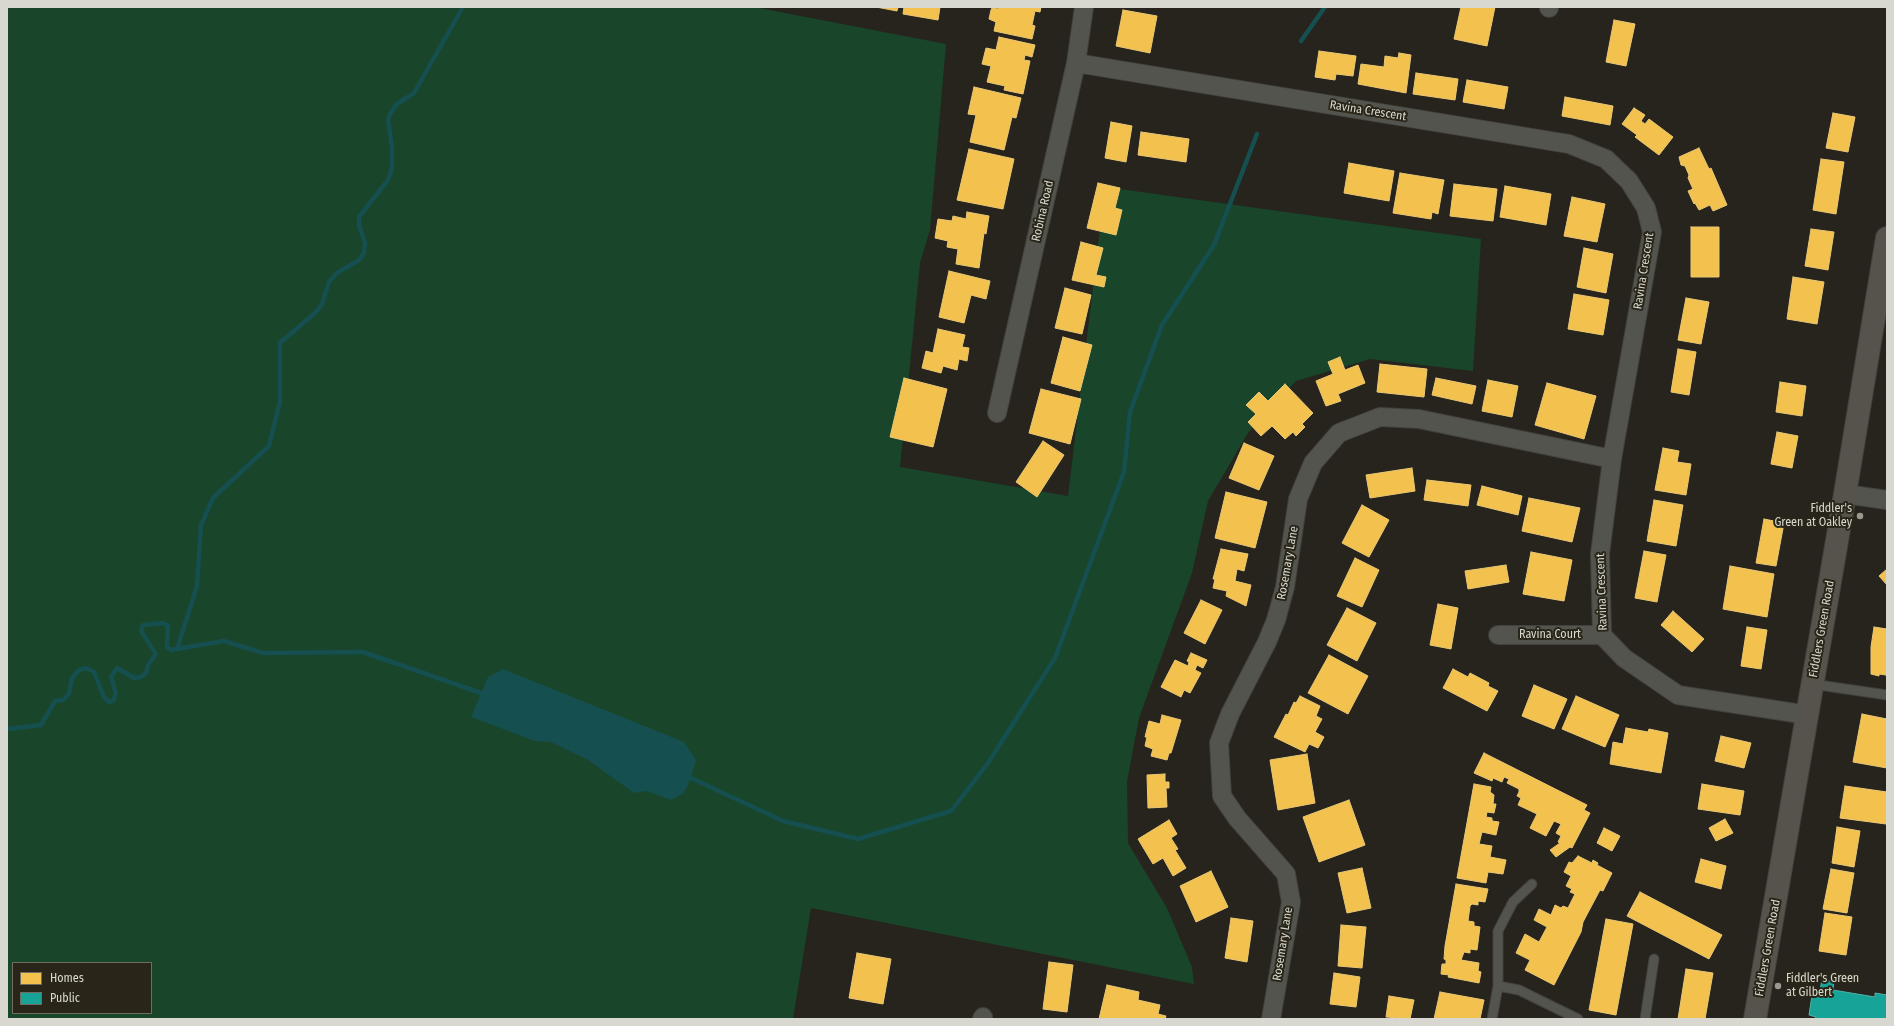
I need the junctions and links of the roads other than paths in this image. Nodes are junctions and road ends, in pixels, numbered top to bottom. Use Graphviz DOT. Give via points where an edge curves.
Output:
graph roads {
  1 [pos="1084,7"];
  2 [pos="1076,63"];
  3 [pos="1887,238"];
  4 [pos="1882,310"];
  5 [pos="997,413"];
  6 [pos="1612,459"];
  7 [pos="1845,494"];
  8 [pos="1887,500"];
  9 [pos="1498,635"];
  10 [pos="1602,635"];
  11 [pos="1812,684"];
  12 [pos="1887,695"];
  13 [pos="1808,715"];
  14 [pos="1532,884"];
  15 [pos="1654,959"];
  16 [pos="1498,986"];
  17 [pos="1271,1019"];
  18 [pos="1492,1019"];
  19 [pos="1578,1019"];
  20 [pos="1645,1019"];
  21 [pos="1755,1019"];
  1 -- 2 [label="street, Robina Road"];
  2 -- 5 [label="street, Robina Road"];
  2 -- 6 [label="street, Ravina Crescent" via="1569,144 1606,160 1629,181 1646,208 1652,232"];
  3 -- 4 [label="main road, Fiddlers Green Road"];
  4 -- 7 [label="main road, Fiddlers Green Road"];
  6 -- 10 [label="street, Ravina Crescent" via="1600,554"];
  6 -- 17 [label="street, Rosemary Lane" via="1419,419 1380,417 1339,433 1313,463 1298,499 1285,587 1276,620 1219,742 1222,796 1237,818 1286,874 1291,902"];
  7 -- 8 [label="street"];
  7 -- 11 [label="main road, Fiddlers Green Road"];
  9 -- 10 [label="street, Ravina Court"];
  10 -- 13 [label="street, Ravina Crescent" via="1624,658 1678,695"];
  11 -- 12 [label="lane"];
  11 -- 13 [label="main road, Fiddlers Green Road"];
  13 -- 21 [label="main road, Fiddlers Green Road"];
  14 -- 16 [label="lane" via="1513,902 1498,931"];
  15 -- 20 [label="lane"];
  16 -- 18 [label="lane"];
  16 -- 19 [label="lane" via="1518,990"];
}
